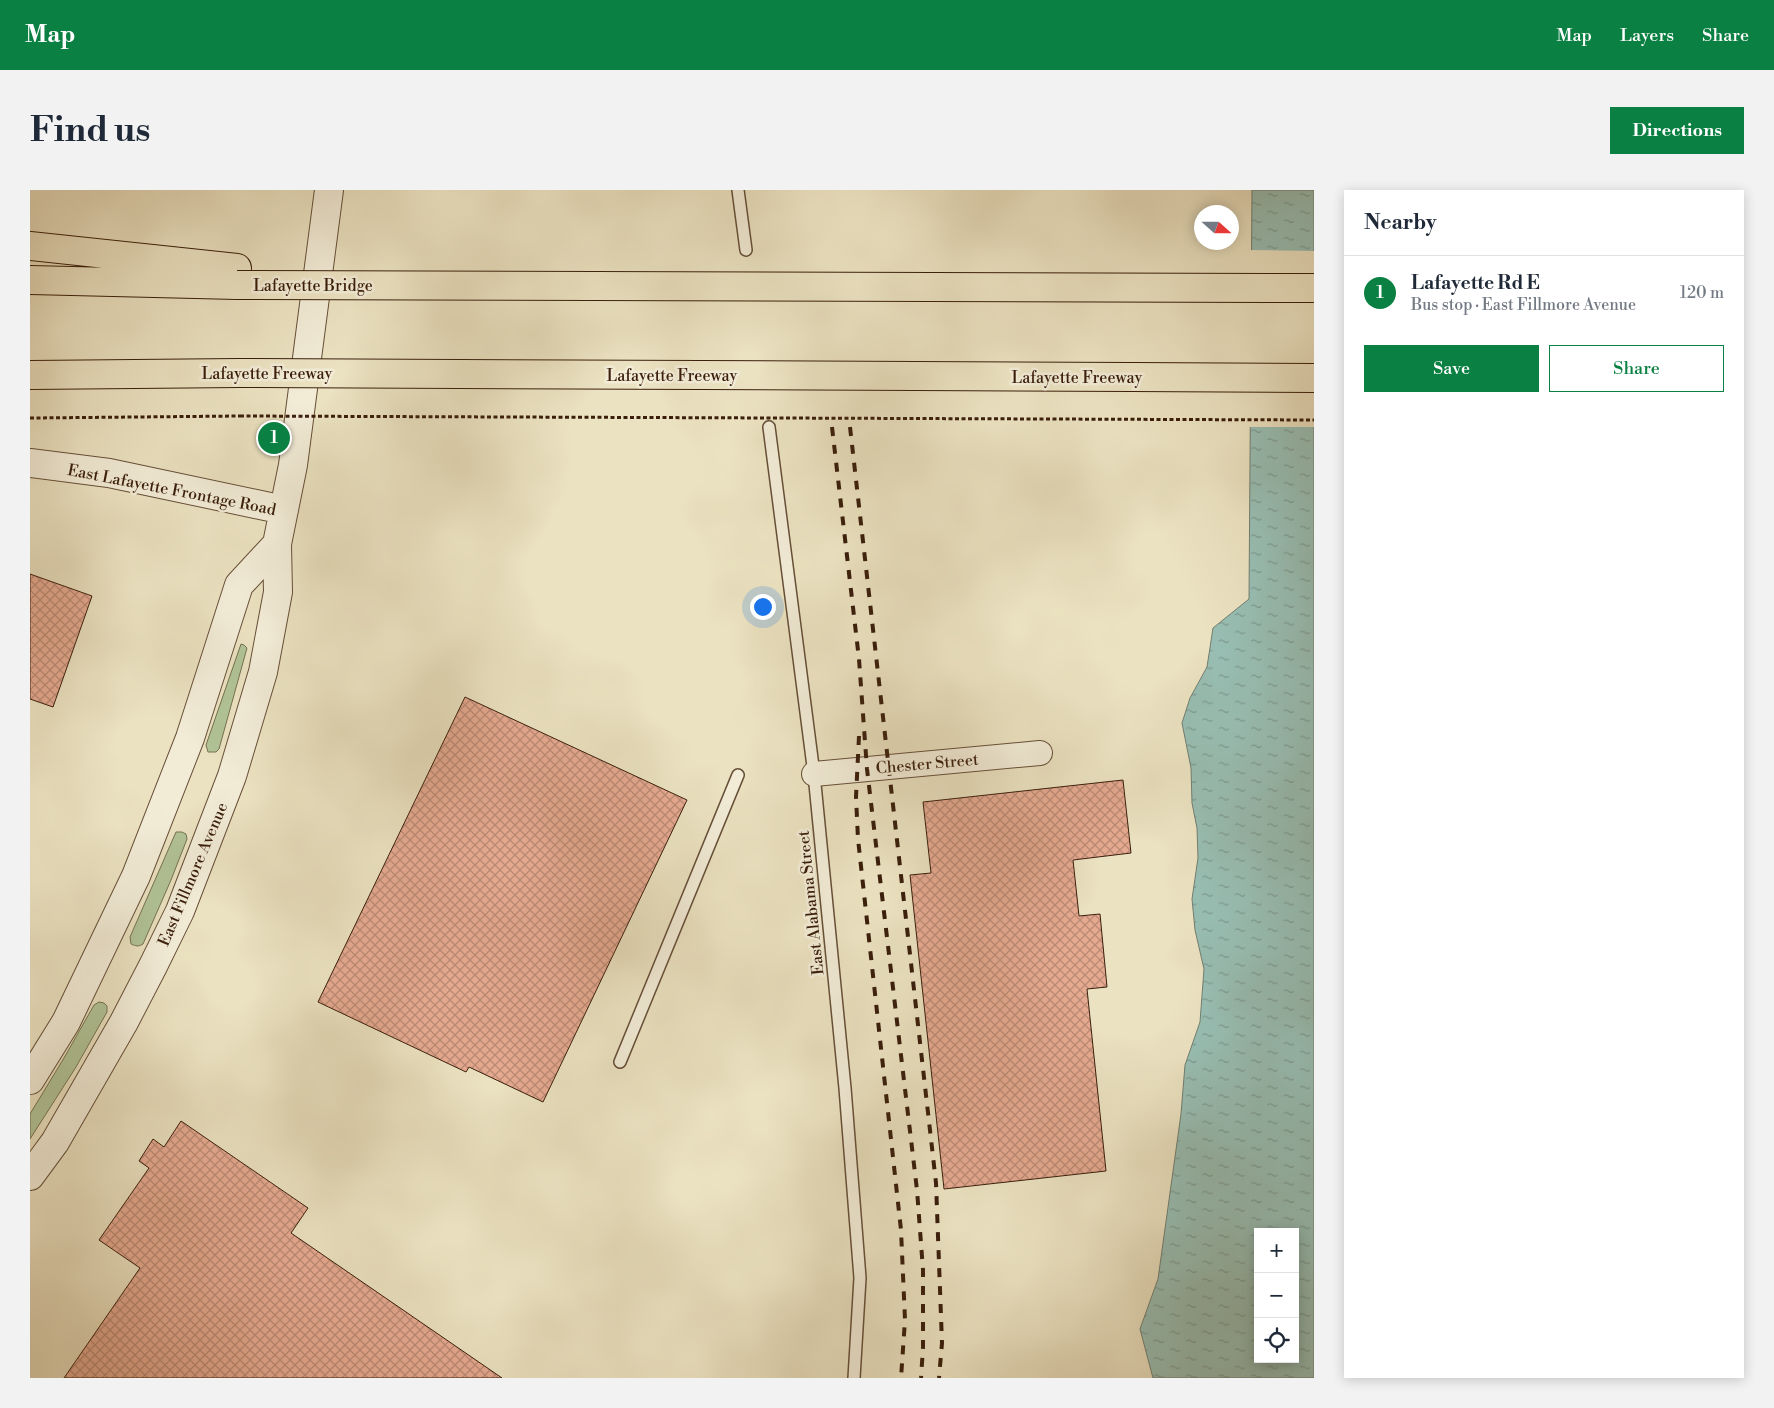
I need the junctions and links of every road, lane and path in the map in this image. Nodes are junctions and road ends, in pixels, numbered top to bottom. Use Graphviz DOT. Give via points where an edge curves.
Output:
graph roads {
  1 [pos="329,190"];
  2 [pos="738,190"];
  3 [pos="30,246"];
  4 [pos="746,250"];
  5 [pos="237,277"];
  6 [pos="30,280"];
  7 [pos="1314,288"];
  8 [pos="30,375"];
  9 [pos="1314,378"];
  10 [pos="30,418"];
  11 [pos="1314,420"];
  12 [pos="769,426"];
  13 [pos="30,463"];
  14 [pos="284,510"];
  15 [pos="276,544"];
  16 [pos="1040,753"];
  17 [pos="814,774"];
  18 [pos="738,775"];
  19 [pos="620,1062"];
  20 [pos="30,1080"];
  21 [pos="30,1176"];
  22 [pos="854,1378"];
  1 -- 14 [label="street, East Fillmore Avenue" via="293,465"];
  2 -- 4 [label="lane"];
  3 -- 5 [label="highway"];
  5 -- 6 [label="highway"];
  5 -- 7 [label="highway, bridge" via="389,285"];
  8 -- 9 [label="highway, Lafayette Freeway, bridge"];
  10 -- 11 [label="path, bridge"];
  12 -- 17 [label="lane, East Alabama Street"];
  13 -- 14 [label="street, East Lafayette Frontage Road" via="108,473"];
  14 -- 15 [label="street, East Fillmore Avenue"];
  15 -- 20 [label="street, East Fillmore Avenue" via="239,586 190,738 136,876 66,1022"];
  15 -- 21 [label="street, East Fillmore Avenue" via="278,592 263,672 209,839 180,911 124,1022 55,1142"];
  16 -- 17 [label="street, Chester Street"];
  17 -- 22 [label="lane, East Alabama Street" via="860,1278"];
  18 -- 19 [label="lane"];
}
